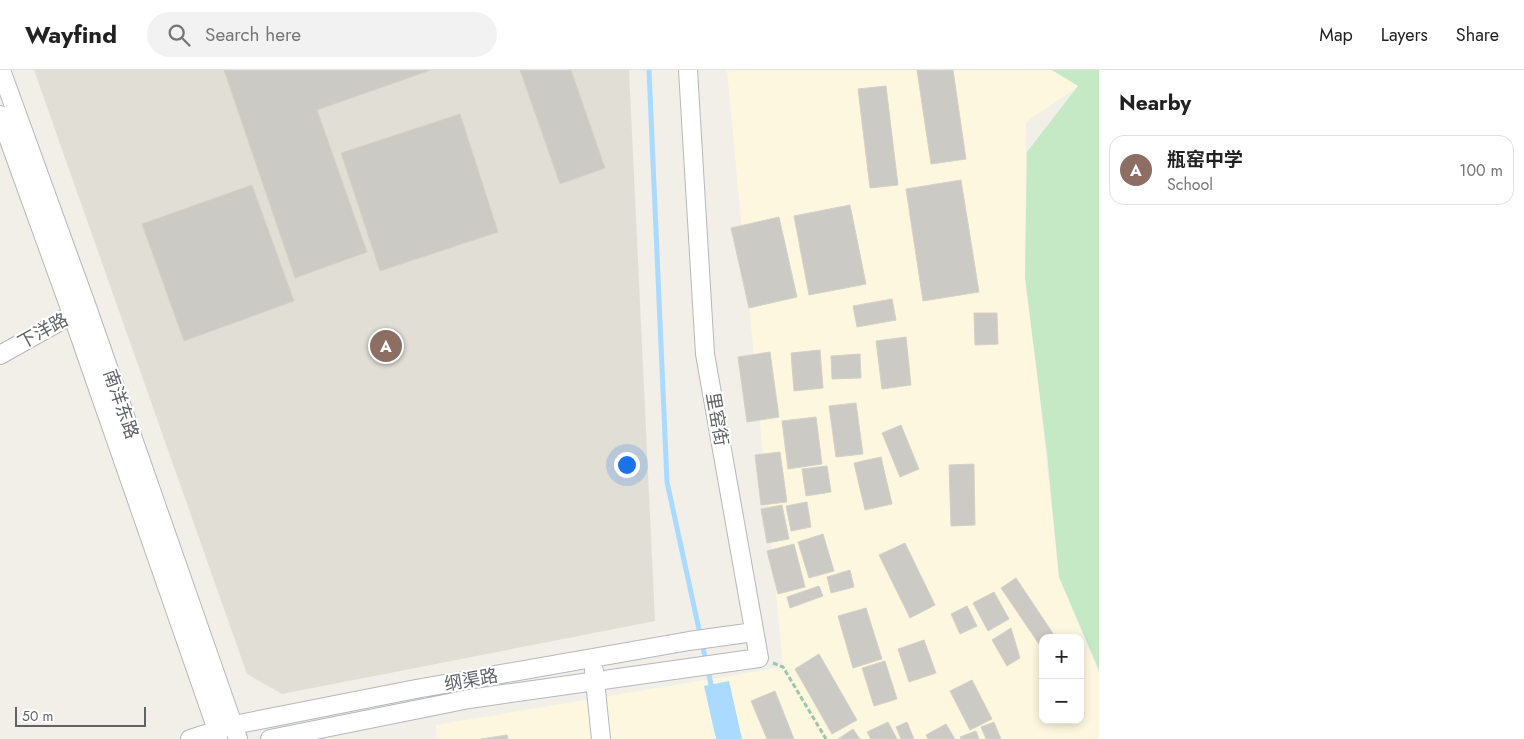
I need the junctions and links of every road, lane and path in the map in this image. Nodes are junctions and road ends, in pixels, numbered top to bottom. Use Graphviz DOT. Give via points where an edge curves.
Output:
graph roads {
  1 [pos="2,70"];
  2 [pos="688,70"];
  3 [pos="0,115"];
  4 [pos="80,310"];
  5 [pos="0,355"];
  6 [pos="754,632"];
  7 [pos="593,658"];
  8 [pos="759,658"];
  9 [pos="595,682"];
  10 [pos="236,732"];
  11 [pos="217,734"];
  12 [pos="190,739"];
  13 [pos="270,739"];
  14 [pos="601,739"];
  15 [pos="826,739"];
  1 -- 4 [label="street, 南洋东路"];
  2 -- 6 [label="street, 里窑街" via="705,354"];
  3 -- 4 [label="street, 南洋东路"];
  4 -- 5 [label="street, 下洋路"];
  4 -- 10 [label="street, 南洋东路"];
  4 -- 11 [label="street, 南洋东路"];
  6 -- 7 [label="street, 纲渠路"];
  6 -- 8 [label="street, 里窑街"];
  7 -- 9 [label="street"];
  7 -- 10 [label="street, 纲渠路" via="416,689"];
  8 -- 9 [label="street, 纲渠路"];
  8 -- 15 [label="path" via="783,667"];
  9 -- 13 [label="street, 纲渠路" via="469,699"];
  9 -- 14 [label="street"];
  10 -- 11 [label="street, 纲渠路"];
  11 -- 12 [label="street, 纲渠路"];
}
